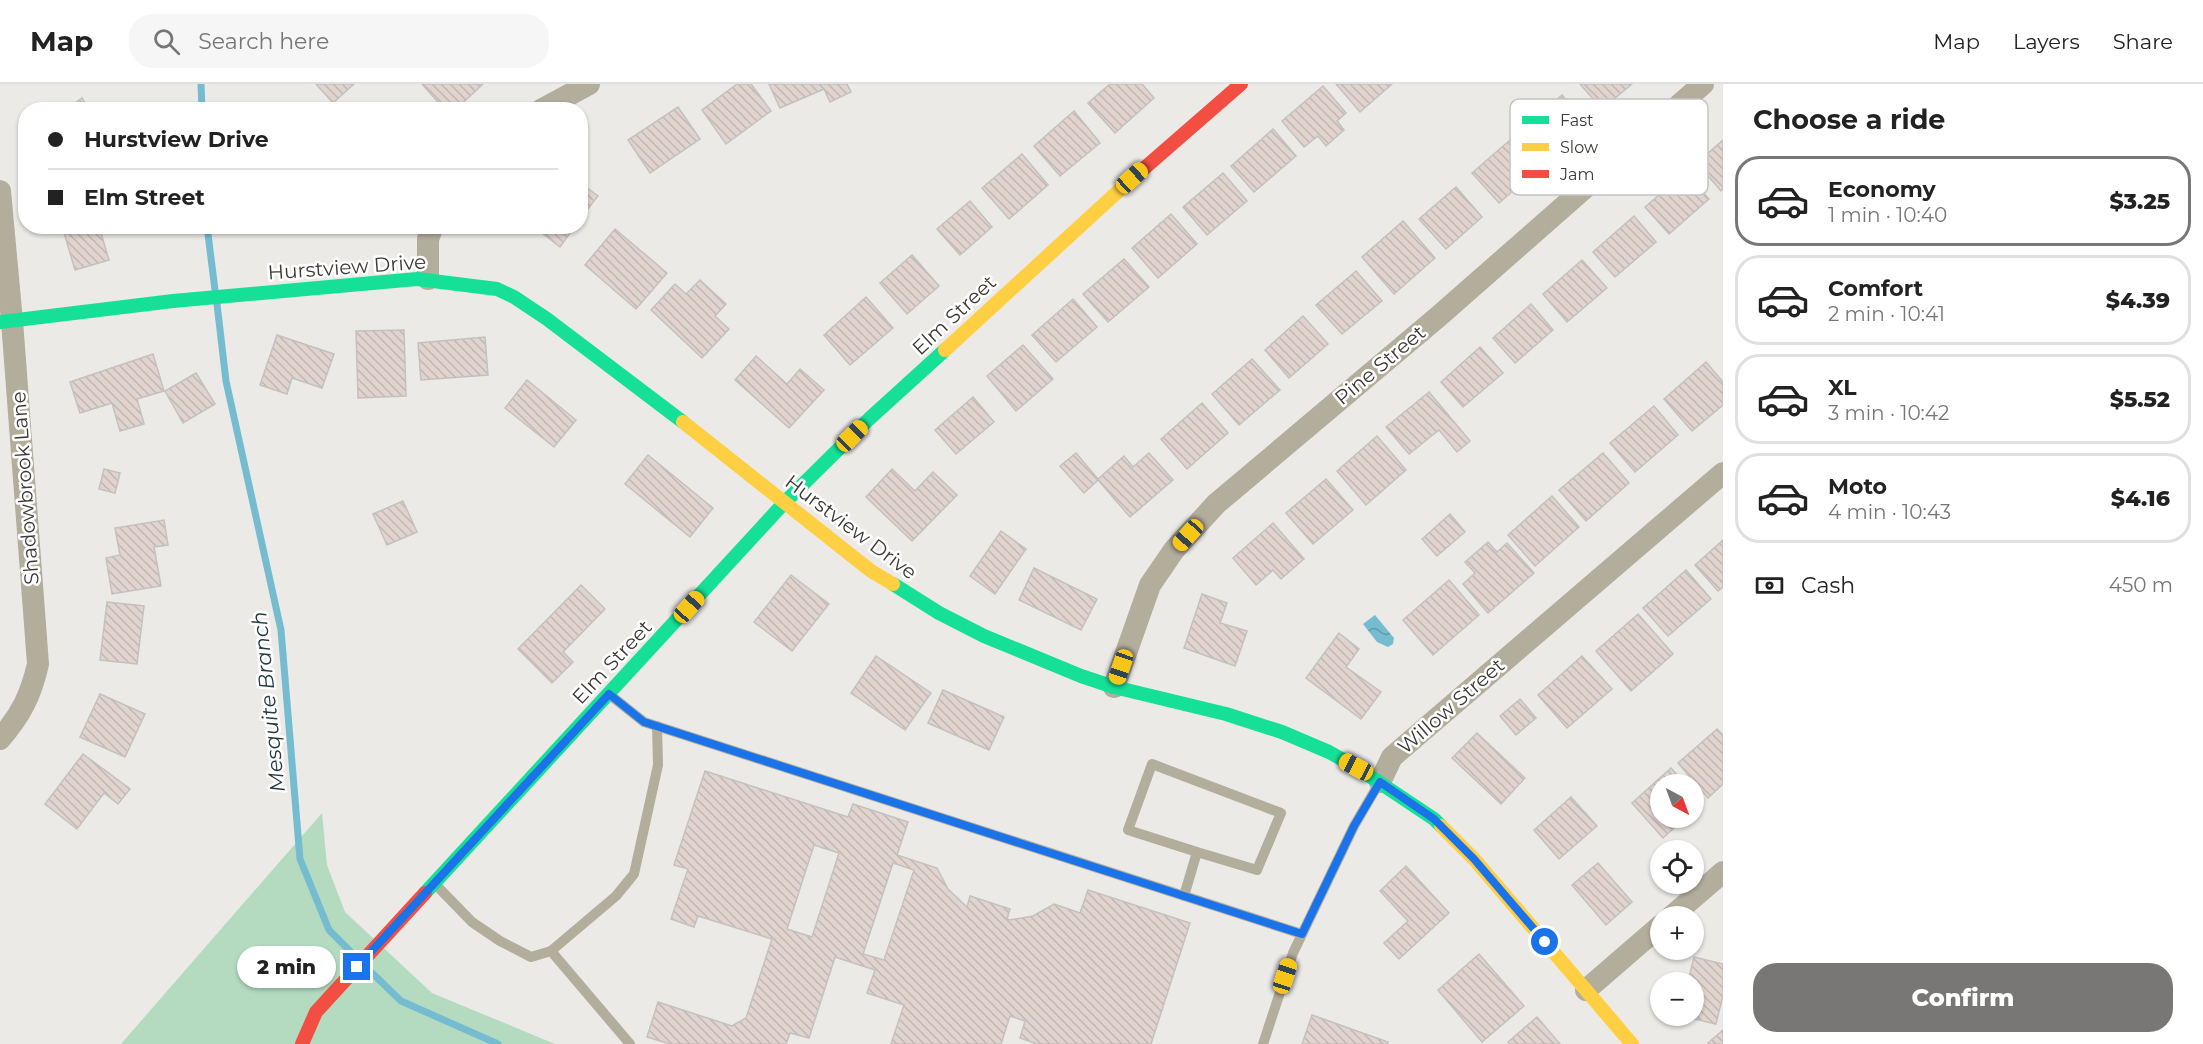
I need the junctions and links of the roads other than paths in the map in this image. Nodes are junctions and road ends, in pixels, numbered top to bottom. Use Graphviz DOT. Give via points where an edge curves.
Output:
graph roads {
  1 [pos="589,84"];
  2 [pos="1241,84"];
  3 [pos="1703,84"];
  4 [pos="1686,99"];
  5 [pos="556,102"];
  6 [pos="0,191"];
  7 [pos="1577,195"];
  8 [pos="430,234"];
  9 [pos="428,279"];
  10 [pos="6,322"];
  11 [pos="1723,473"];
  12 [pos="784,503"];
  13 [pos="1114,687"];
  14 [pos="609,694"];
  15 [pos="657,726"];
  16 [pos="0,738"];
  17 [pos="1380,782"];
  18 [pos="1197,852"];
  19 [pos="1723,872"];
  20 [pos="433,882"];
  21 [pos="1185,896"];
  22 [pos="1684,906"];
  23 [pos="1302,934"];
  24 [pos="1650,935"];
  25 [pos="551,951"];
  26 [pos="1586,990"];
  27 [pos="302,1044"];
  28 [pos="630,1044"];
  29 [pos="1263,1044"];
  30 [pos="1632,1044"];
  1 -- 5 [label="street"];
  2 -- 12 [label="street, Elm Street" via="974,322"];
  3 -- 4 [label="street, Pine Street"];
  6 -- 10 [label="street, Shadowbrook Lane"];
  7 -- 13 [label="street, Pine Street" via="1216,504 1174,550 1150,585"];
  8 -- 9 [label="street"];
  9 -- 10 [label="street, Hurstview Drive" via="173,301"];
  9 -- 12 [label="street, Hurstview Drive" via="496,289 514,297 721,451"];
  10 -- 16 [label="street, Shadowbrook Lane" via="38,664 18,719"];
  11 -- 17 [label="street, Willow Street" via="1392,757"];
  12 -- 13 [label="street, Hurstview Drive" via="871,571 939,613 984,636"];
  12 -- 14 [label="street, Elm Street"];
  13 -- 17 [label="street, Hurstview Drive" via="1282,732 1329,752"];
  14 -- 15 [label="lane" via="644,722"];
  14 -- 20 [label="street, Elm Street"];
  15 -- 21 [label="lane"];
  15 -- 25 [label="lane" via="658,765 634,874 616,896"];
  17 -- 23 [label="lane, Willow Street" via="1354,826"];
  17 -- 26 [label="street, Hurstview Drive" via="1434,819 1474,859"];
  18 -- 18 [label="lane" via="1257,870 1281,813 1152,764 1128,830"];
  18 -- 21 [label="lane"];
  19 -- 22 [label="street"];
  20 -- 25 [label="lane" via="472,922 500,941 531,957"];
  20 -- 27 [label="street, Elm Street" via="316,1012"];
  21 -- 23 [label="lane"];
  23 -- 29 [label="lane, Willow Street"];
  24 -- 26 [label="street"];
  25 -- 28 [label="lane"];
  26 -- 30 [label="street, Hurstview Drive"];
}
